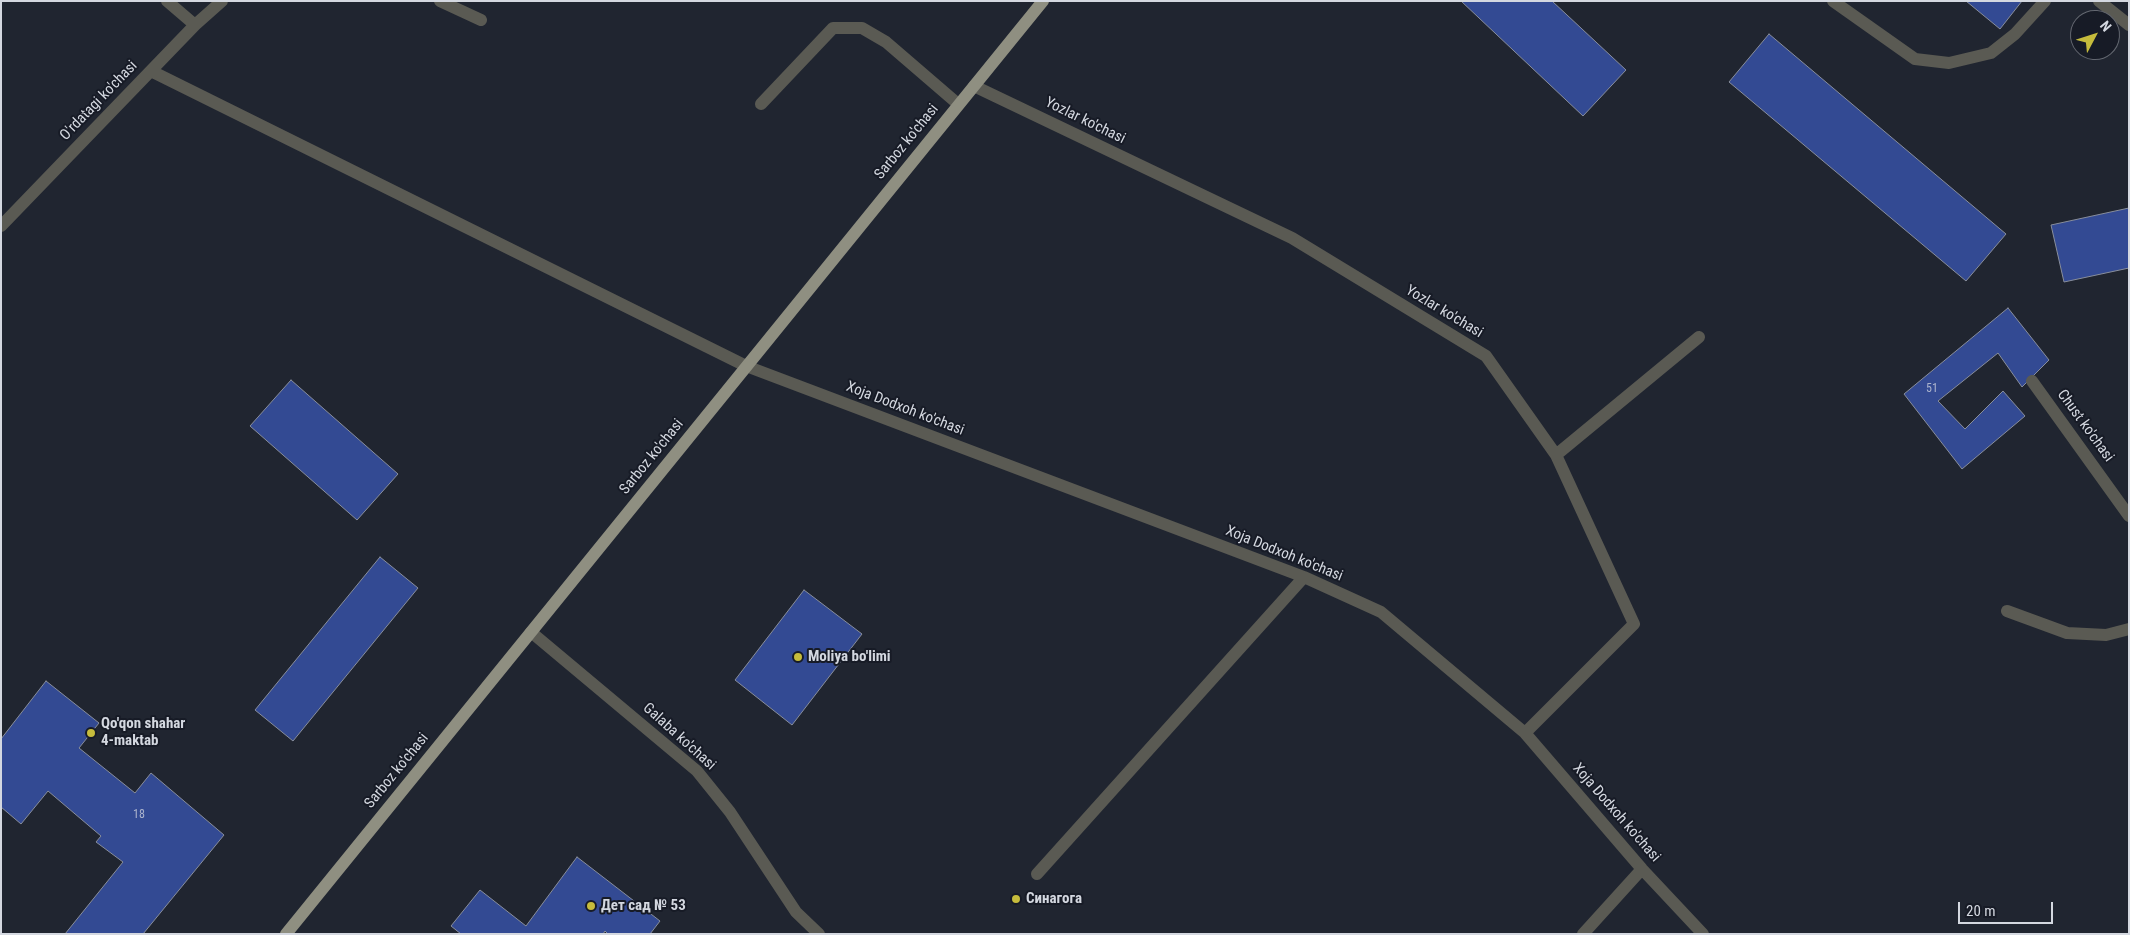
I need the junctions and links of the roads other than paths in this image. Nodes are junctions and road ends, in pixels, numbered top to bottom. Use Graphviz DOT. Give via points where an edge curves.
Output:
graph roads {
  1 [pos="167,1"];
  2 [pos="222,1"];
  3 [pos="440,1"];
  4 [pos="1044,1"];
  5 [pos="1833,1"];
  6 [pos="2045,1"];
  7 [pos="2099,1"];
  8 [pos="481,20"];
  9 [pos="2129,25"];
  10 [pos="195,26"];
  11 [pos="151,71"];
  12 [pos="974,86"];
  13 [pos="761,104"];
  14 [pos="958,104"];
  15 [pos="1,226"];
  16 [pos="1699,337"];
  17 [pos="746,366"];
  18 [pos="2032,381"];
  19 [pos="1556,455"];
  20 [pos="2129,516"];
  21 [pos="1304,577"];
  22 [pos="2007,611"];
  23 [pos="2129,629"];
  24 [pos="531,632"];
  25 [pos="1525,733"];
  26 [pos="1642,869"];
  27 [pos="1037,874"];
  28 [pos="286,934"];
  29 [pos="820,934"];
  30 [pos="1583,934"];
  31 [pos="1703,934"];
  1 -- 10 [label="street"];
  2 -- 10 [label="street, O'rdatagi ko'chasi"];
  3 -- 8 [label="street"];
  4 -- 12 [label="main road, Sarboz ko'chasi"];
  5 -- 6 [label="street" via="1914,59 1949,64 1991,53 2015,34"];
  7 -- 9 [label="street"];
  10 -- 11 [label="street, O'rdatagi ko'chasi"];
  11 -- 15 [label="street, O'rdatagi ko'chasi"];
  11 -- 17 [label="street, Xoja Dodxoh ko'chasi"];
  12 -- 14 [label="main road, Sarboz ko'chasi"];
  12 -- 19 [label="street, Yozlar ko'chasi" via="1292,238 1486,356"];
  13 -- 14 [label="street" via="833,28 862,28 886,42"];
  14 -- 17 [label="main road, Sarboz ko'chasi"];
  16 -- 19 [label="street"];
  17 -- 21 [label="street, Xoja Dodxoh ko'chasi"];
  17 -- 24 [label="main road, Sarboz ko'chasi"];
  18 -- 20 [label="street, Chust ko'chasi"];
  19 -- 25 [label="street, Yozlar ko'chasi" via="1634,624"];
  21 -- 25 [label="street, Xoja Dodxoh ko'chasi" via="1380,612"];
  21 -- 27 [label="street"];
  22 -- 23 [label="street" via="2067,633 2106,635"];
  24 -- 28 [label="main road, Sarboz ko'chasi"];
  24 -- 29 [label="street, Galaba ko'chasi" via="697,771 730,812 796,912"];
  25 -- 26 [label="street, Xoja Dodxoh ko'chasi"];
  26 -- 30 [label="street"];
  26 -- 31 [label="street, Xoja Dodxoh ko'chasi"];
}
